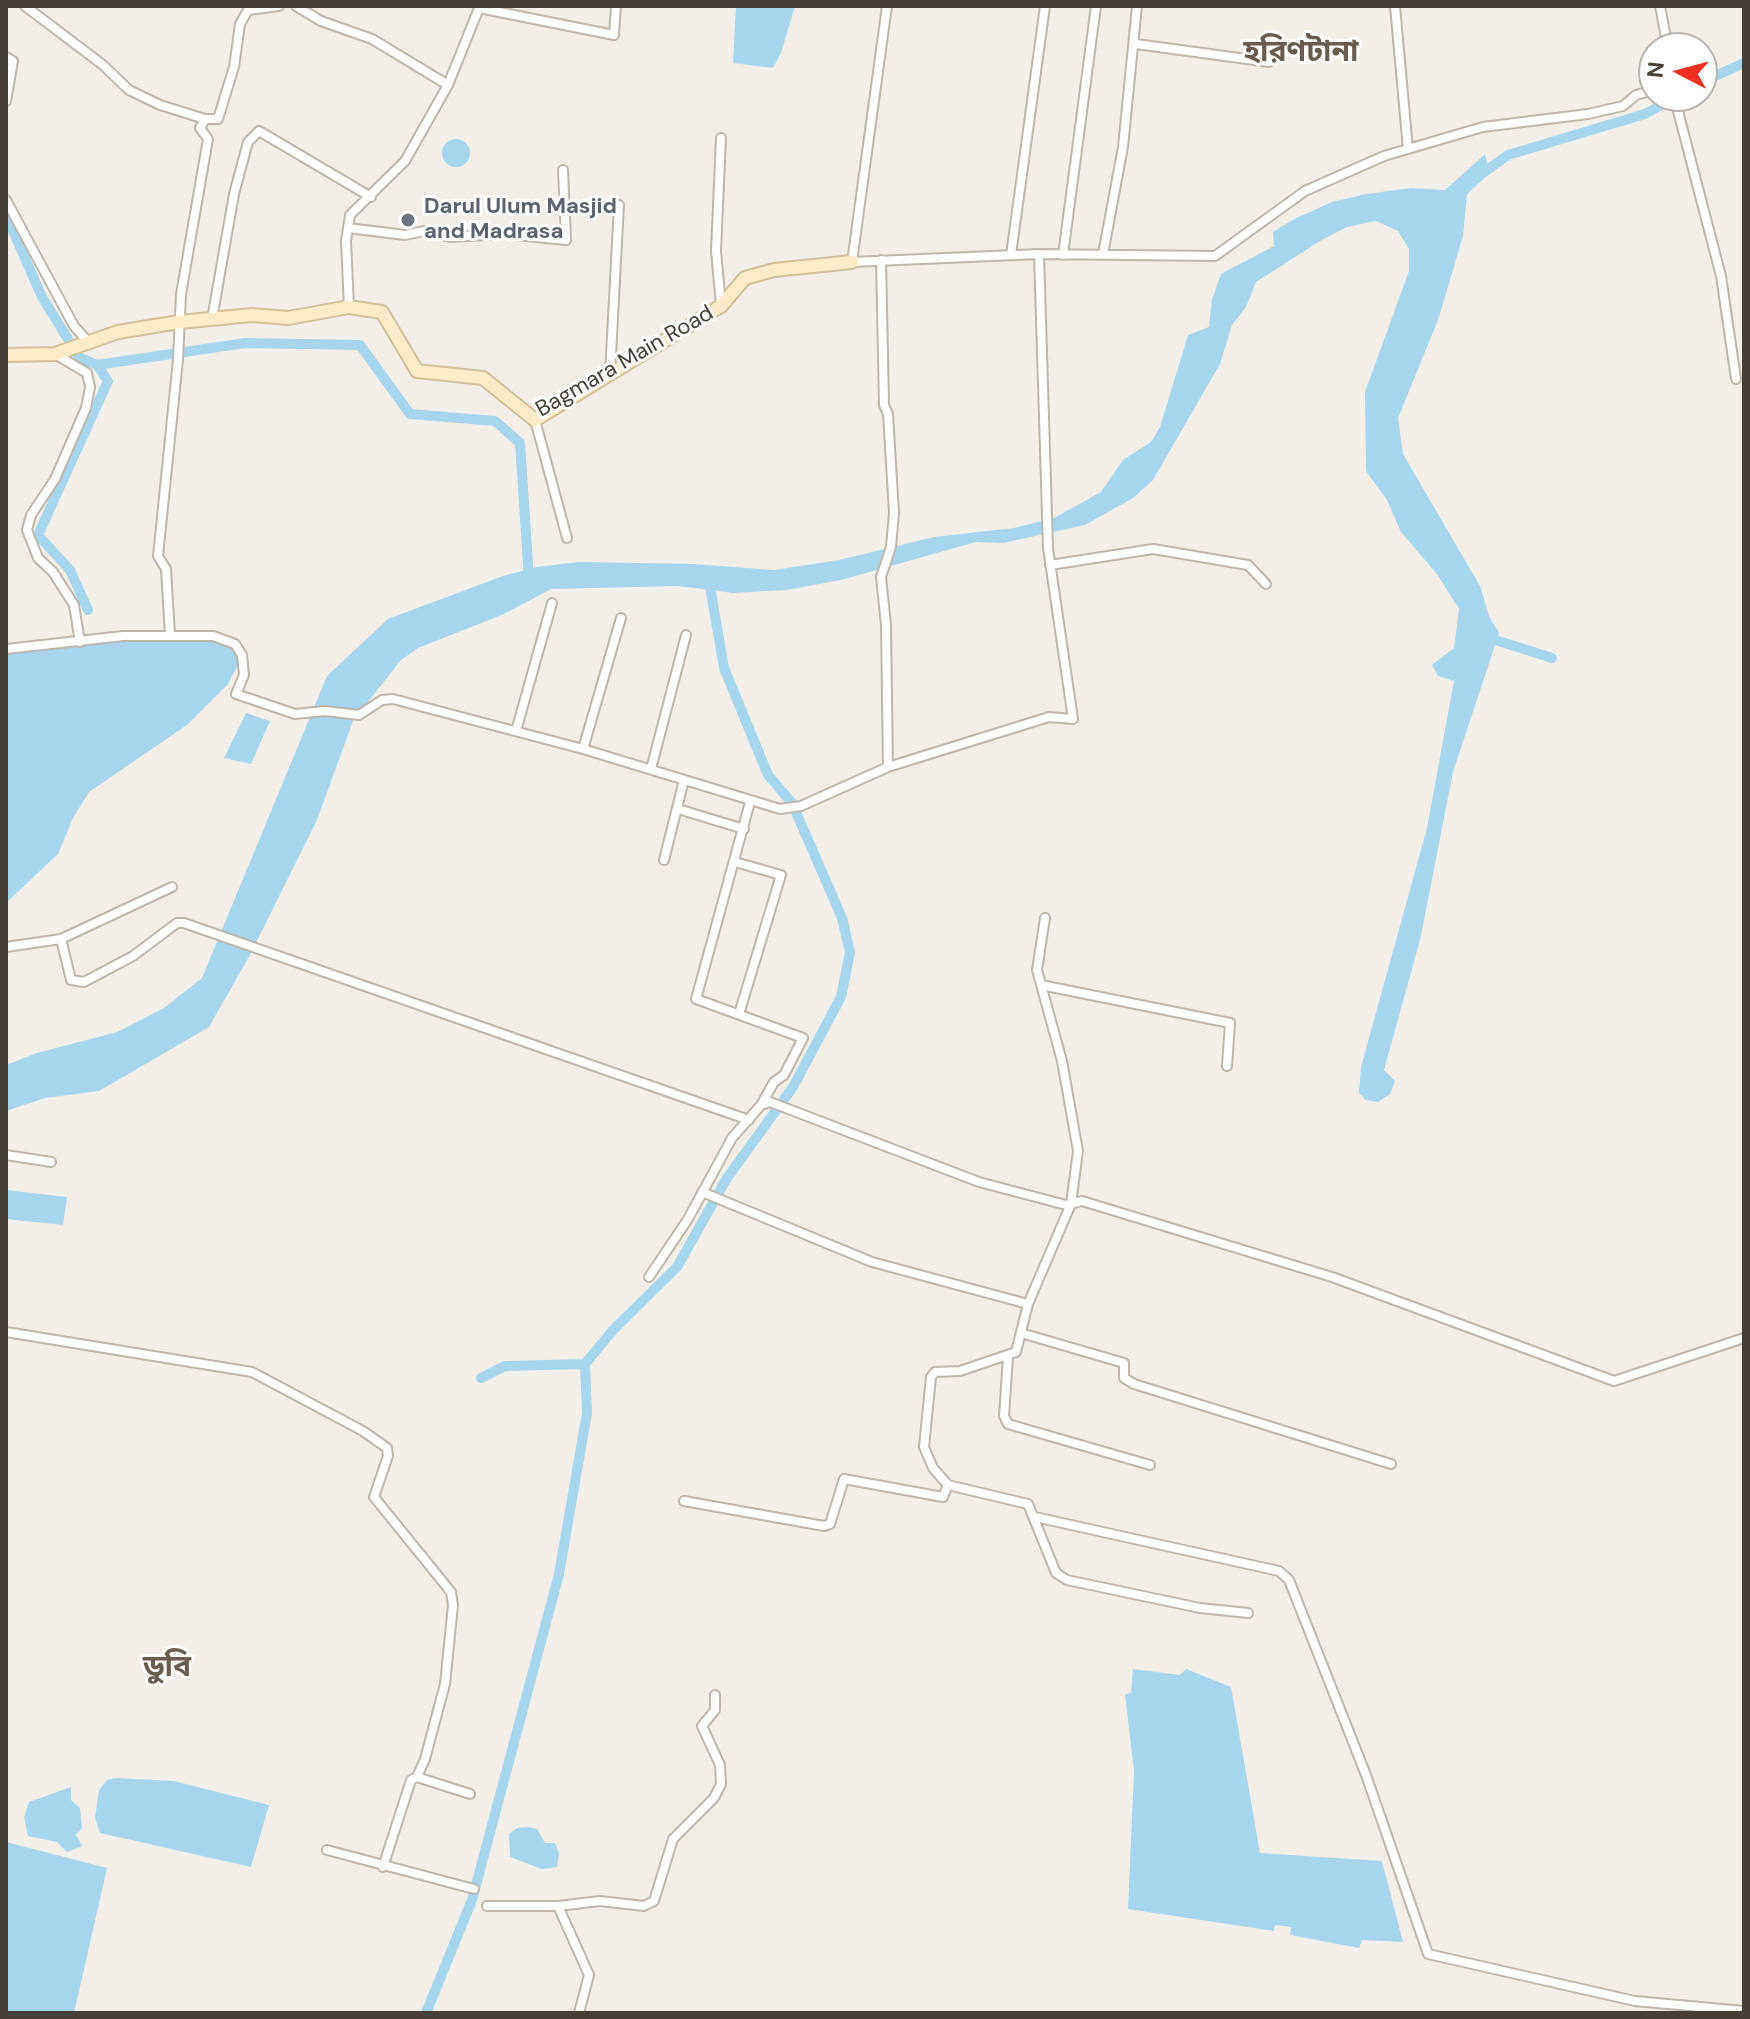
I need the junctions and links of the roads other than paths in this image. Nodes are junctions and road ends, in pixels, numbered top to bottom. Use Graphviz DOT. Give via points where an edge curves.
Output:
graph roads {
  1 [pos="25,6"];
  2 [pos="279,6"];
  3 [pos="296,6"];
  4 [pos="616,6"];
  5 [pos="887,6"];
  6 [pos="1045,6"];
  7 [pos="1096,6"];
  8 [pos="1137,6"];
  9 [pos="1395,6"];
  10 [pos="1660,6"];
  11 [pos="1665,32"];
  12 [pos="1136,44"];
  13 [pos="6,57"];
  14 [pos="1269,62"];
  15 [pos="448,85"];
  16 [pos="1638,94"];
  17 [pos="6,101"];
  18 [pos="1678,112"];
  19 [pos="205,119"];
  20 [pos="721,138"];
  21 [pos="1408,149"];
  22 [pos="563,170"];
  23 [pos="371,197"];
  24 [pos="6,200"];
  25 [pos="619,205"];
  26 [pos="348,228"];
  27 [pos="1039,254"];
  28 [pos="1103,254"];
  29 [pos="1011,255"];
  30 [pos="1063,255"];
  31 [pos="881,260"];
  32 [pos="852,262"];
  33 [pos="721,306"];
  34 [pos="349,307"];
  35 [pos="212,319"];
  36 [pos="179,322"];
  37 [pos="87,345"];
  38 [pos="59,353"];
  39 [pos="6,355"];
  40 [pos="610,375"];
  41 [pos="1736,379"];
  42 [pos="535,420"];
  43 [pos="567,538"];
  44 [pos="1050,565"];
  45 [pos="1266,584"];
  46 [pos="552,603"];
  47 [pos="621,618"];
  48 [pos="170,635"];
  49 [pos="686,635"];
  50 [pos="80,642"];
  51 [pos="6,649"];
  52 [pos="516,731"];
  53 [pos="583,749"];
  54 [pos="888,767"];
  55 [pos="651,769"];
  56 [pos="684,780"];
  57 [pos="750,802"];
  58 [pos="678,809"];
  59 [pos="744,829"];
  60 [pos="664,860"];
  61 [pos="735,862"];
  62 [pos="172,887"];
  63 [pos="1045,918"];
  64 [pos="61,939"];
  65 [pos="6,947"];
  66 [pos="1041,985"];
  67 [pos="739,1014"];
  68 [pos="1227,1066"];
  69 [pos="766,1104"];
  70 [pos="749,1120"];
  71 [pos="6,1155"];
  72 [pos="51,1162"];
  73 [pos="702,1192"];
  74 [pos="1071,1204"];
  75 [pos="649,1277"];
  76 [pos="1028,1304"];
  77 [pos="6,1332"];
  78 [pos="1021,1333"];
  79 [pos="1744,1338"];
  80 [pos="1008,1357"];
  81 [pos="1391,1464"];
  82 [pos="1150,1465"];
  83 [pos="948,1485"];
  84 [pos="684,1501"];
  85 [pos="1035,1517"];
  86 [pos="1248,1613"];
  87 [pos="715,1695"];
  88 [pos="417,1777"];
  89 [pos="470,1794"];
  90 [pos="327,1850"];
  91 [pos="383,1867"];
  92 [pos="474,1889"];
  93 [pos="487,1906"];
  94 [pos="558,1906"];
  95 [pos="1744,2011"];
  96 [pos="579,2013"];
  1 -- 19 [label="street" via="129,90"];
  2 -- 19 [label="street" via="248,10 218,119"];
  3 -- 15 [label="street" via="372,39"];
  4 -- 15 [label="street" via="614,35 479,8"];
  5 -- 32 [label="street"];
  6 -- 29 [label="street"];
  7 -- 30 [label="street"];
  8 -- 12 [label="street"];
  9 -- 21 [label="street"];
  10 -- 11 [label="street"];
  12 -- 14 [label="street"];
  12 -- 28 [label="street"];
  13 -- 17 [label="street" via="13,61"];
  15 -- 23 [label="street" via="405,161"];
  16 -- 21 [label="street" via="1623,106 1483,127"];
  18 -- 41 [label="street" via="1721,276"];
  19 -- 36 [label="street" via="200,128 208,139 186,251"];
  20 -- 33 [label="street" via="716,251"];
  21 -- 28 [label="street" via="1305,191 1215,256"];
  22 -- 26 [label="street" via="566,240"];
  23 -- 26 [label="street" via="350,215"];
  23 -- 35 [label="street" via="259,131 248,142 234,194"];
  24 -- 37 [label="street"];
  25 -- 40 [label="street"];
  26 -- 34 [label="street"];
  27 -- 29 [label="street"];
  27 -- 30 [label="street"];
  27 -- 44 [label="street"];
  28 -- 30 [label="street"];
  29 -- 31 [label="street"];
  31 -- 32 [label="street"];
  31 -- 54 [label="street" via="884,405 894,513 881,577"];
  32 -- 33 [label="street, Bagmara Main Road" via="745,278"];
  33 -- 40 [label="street, Bagmara Main Road"];
  34 -- 35 [label="street, Bagmara Main Road" via="288,318"];
  34 -- 42 [label="street, Bagmara Main Road" via="382,312 417,371 483,378"];
  35 -- 36 [label="street, Bagmara Main Road"];
  36 -- 37 [label="street, Bagmara Main Road" via="118,332"];
  36 -- 48 [label="street" via="158,556 166,569"];
  37 -- 38 [label="street, Bagmara Main Road"];
  38 -- 39 [label="street, Bagmara Main Road"];
  38 -- 50 [label="street" via="87,373 90,387 60,468 27,530 38,558 74,605"];
  40 -- 42 [label="street, Bagmara Main Road"];
  42 -- 43 [label="street"];
  44 -- 45 [label="street" via="1153,549 1248,565"];
  44 -- 54 [label="street" via="1073,719 1049,717"];
  46 -- 52 [label="street"];
  47 -- 53 [label="street"];
  48 -- 50 [label="street"];
  48 -- 52 [label="street" via="213,636 235,644 245,664 236,694 304,714 359,715 393,699"];
  49 -- 55 [label="street"];
  50 -- 51 [label="street"];
  52 -- 53 [label="street"];
  53 -- 55 [label="street"];
  54 -- 57 [label="street" via="801,806 780,809"];
  55 -- 56 [label="street"];
  56 -- 57 [label="street"];
  56 -- 58 [label="street"];
  57 -- 59 [label="street"];
  58 -- 59 [label="street"];
  58 -- 60 [label="street"];
  59 -- 61 [label="street"];
  61 -- 67 [label="street" via="696,999"];
  61 -- 67 [label="street" via="781,875"];
  62 -- 64 [label="street"];
  63 -- 66 [label="street" via="1037,970"];
  64 -- 65 [label="street"];
  64 -- 70 [label="street" via="76,983 133,956 177,923"];
  66 -- 68 [label="street" via="1230,1023"];
  66 -- 74 [label="street" via="1078,1151"];
  67 -- 69 [label="street" via="803,1038"];
  69 -- 70 [label="street"];
  69 -- 74 [label="street" via="979,1182"];
  70 -- 73 [label="street" via="732,1138"];
  71 -- 72 [label="street"];
  73 -- 75 [label="street"];
  73 -- 76 [label="street" via="872,1262"];
  74 -- 76 [label="street"];
  74 -- 79 [label="street" via="1082,1201 1332,1277 1614,1381"];
  76 -- 78 [label="street"];
  77 -- 88 [label="street" via="252,1372 387,1448 374,1497 451,1592 453,1605 445,1684"];
  78 -- 80 [label="street" via="1016,1352"];
  78 -- 81 [label="street" via="1124,1363 1124,1378 1134,1384"];
  80 -- 82 [label="street" via="1008,1424"];
  80 -- 83 [label="street" via="960,1371 941,1370 931,1377 924,1447"];
  83 -- 84 [label="street" via="943,1497 844,1479 830,1524 824,1526"];
  83 -- 85 [label="street" via="1028,1504"];
  85 -- 86 [label="street" via="1056,1573 1067,1580"];
  85 -- 95 [label="street" via="1279,1571 1289,1580 1377,1804 1428,1954 1635,2001"];
  87 -- 94 [label="street" via="715,1710 702,1726 720,1765 721,1784 673,1839 654,1901 644,1906 600,1901"];
  88 -- 89 [label="street"];
  88 -- 91 [label="street" via="411,1780"];
  90 -- 91 [label="street"];
  91 -- 92 [label="street"];
  93 -- 94 [label="street"];
  94 -- 96 [label="street" via="589,1975"];
}
